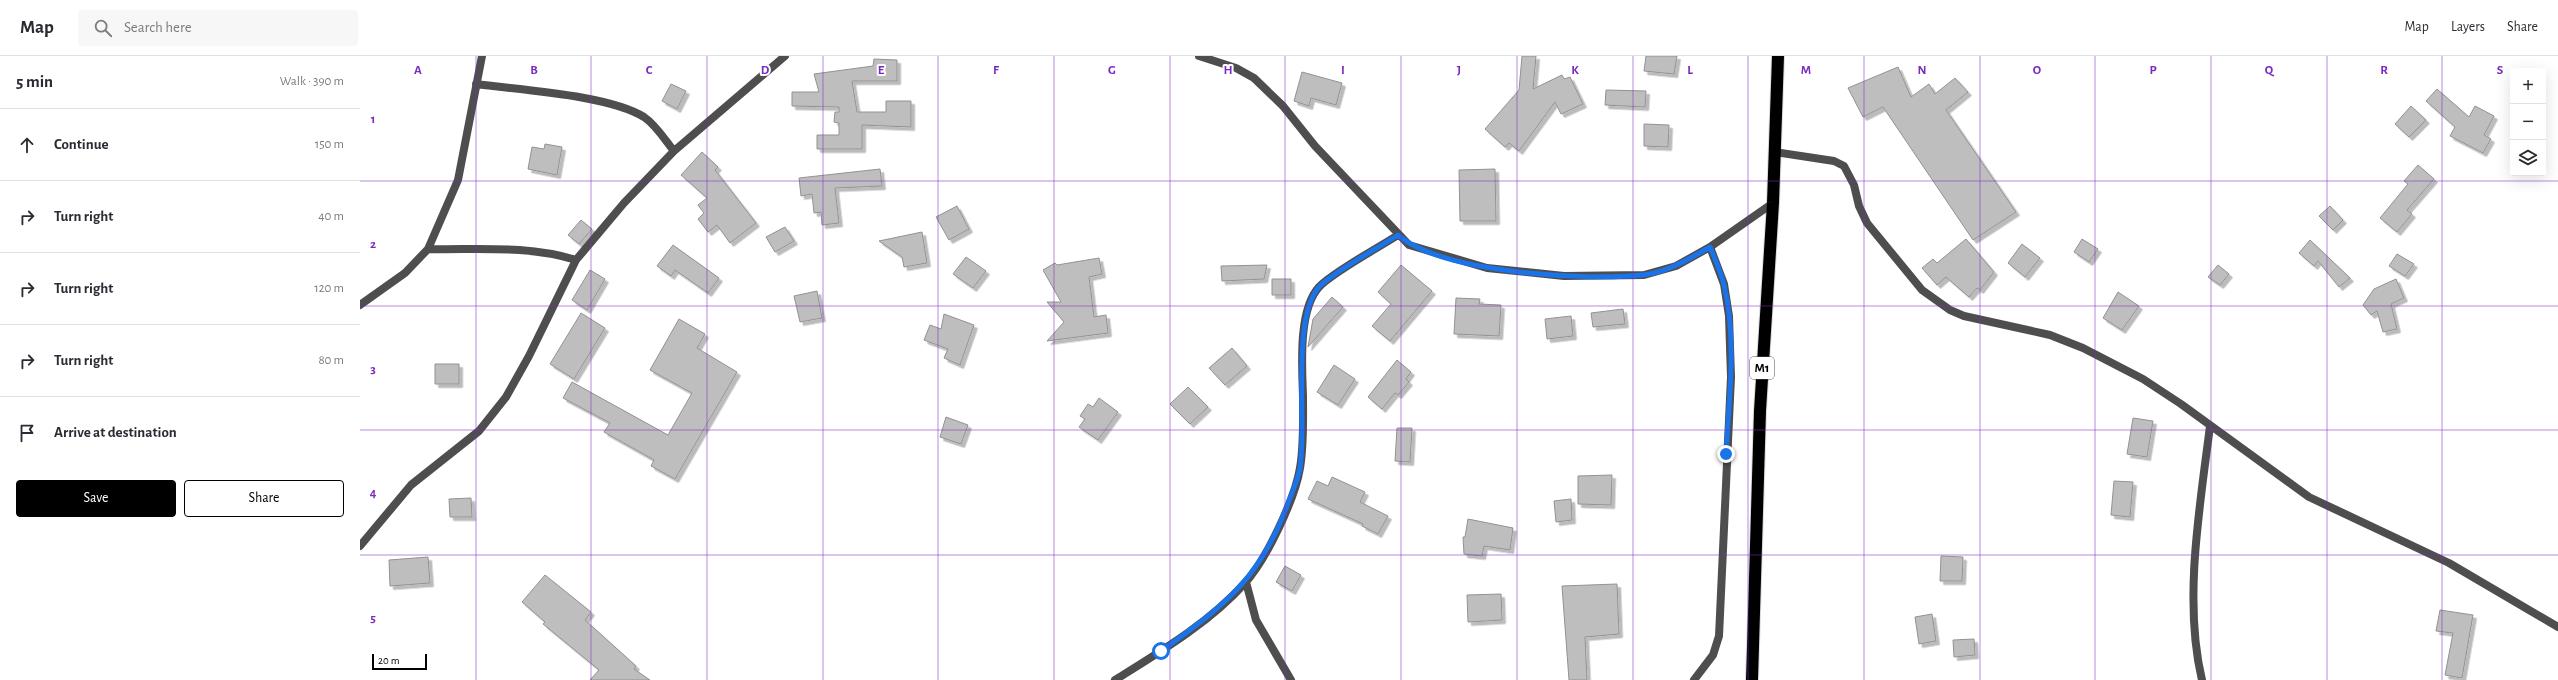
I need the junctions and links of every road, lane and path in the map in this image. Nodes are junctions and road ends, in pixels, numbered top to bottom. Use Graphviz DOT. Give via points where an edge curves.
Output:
graph roads {
  1 [pos="482,56"];
  2 [pos="785,56"];
  3 [pos="1199,56"];
  4 [pos="1778,56"];
  5 [pos="476,84"];
  6 [pos="674,151"];
  7 [pos="1775,152"];
  8 [pos="1773,203"];
  9 [pos="1398,235"];
  10 [pos="1710,247"];
  11 [pos="428,249"];
  12 [pos="576,260"];
  13 [pos="360,306"];
  14 [pos="2210,426"];
  15 [pos="360,546"];
  16 [pos="1246,582"];
  17 [pos="2558,627"];
  18 [pos="1115,680"];
  19 [pos="1291,680"];
  20 [pos="1694,680"];
  21 [pos="1752,680"];
  22 [pos="2202,680"];
  1 -- 5 [label="street"];
  2 -- 6 [label="street"];
  3 -- 9 [label="street" via="1236,68 1254,78 1283,106 1315,146"];
  4 -- 7 [label="highway, M1"];
  5 -- 6 [label="street" via="621,107 644,117"];
  5 -- 11 [label="street" via="458,180"];
  6 -- 12 [label="street" via="624,203"];
  7 -- 8 [label="highway, M1"];
  7 -- 14 [label="street" via="1834,161 1844,166 1854,185 1859,206 1867,223 1922,290 1950,310 1964,316 2050,336 2083,348 2143,379"];
  8 -- 10 [label="street"];
  8 -- 21 [label="highway, M1" via="1760,411"];
  9 -- 10 [label="street" via="1409,245 1487,268 1564,276 1644,275 1676,266"];
  9 -- 16 [label="street" via="1319,287 1311,300 1305,323 1302,365 1303,442 1300,470 1285,512 1268,548"];
  10 -- 20 [label="street" via="1724,284 1729,316 1731,377 1719,636 1713,655"];
  11 -- 12 [label="street" via="529,249"];
  11 -- 13 [label="street" via="406,273"];
  12 -- 15 [label="street" via="529,356 506,396 479,431 411,485"];
  14 -- 17 [label="street" via="2309,497 2449,563"];
  14 -- 22 [label="street" via="2198,519 2194,624"];
  16 -- 18 [label="street" via="1212,614"];
  16 -- 19 [label="street" via="1256,620"];
}
